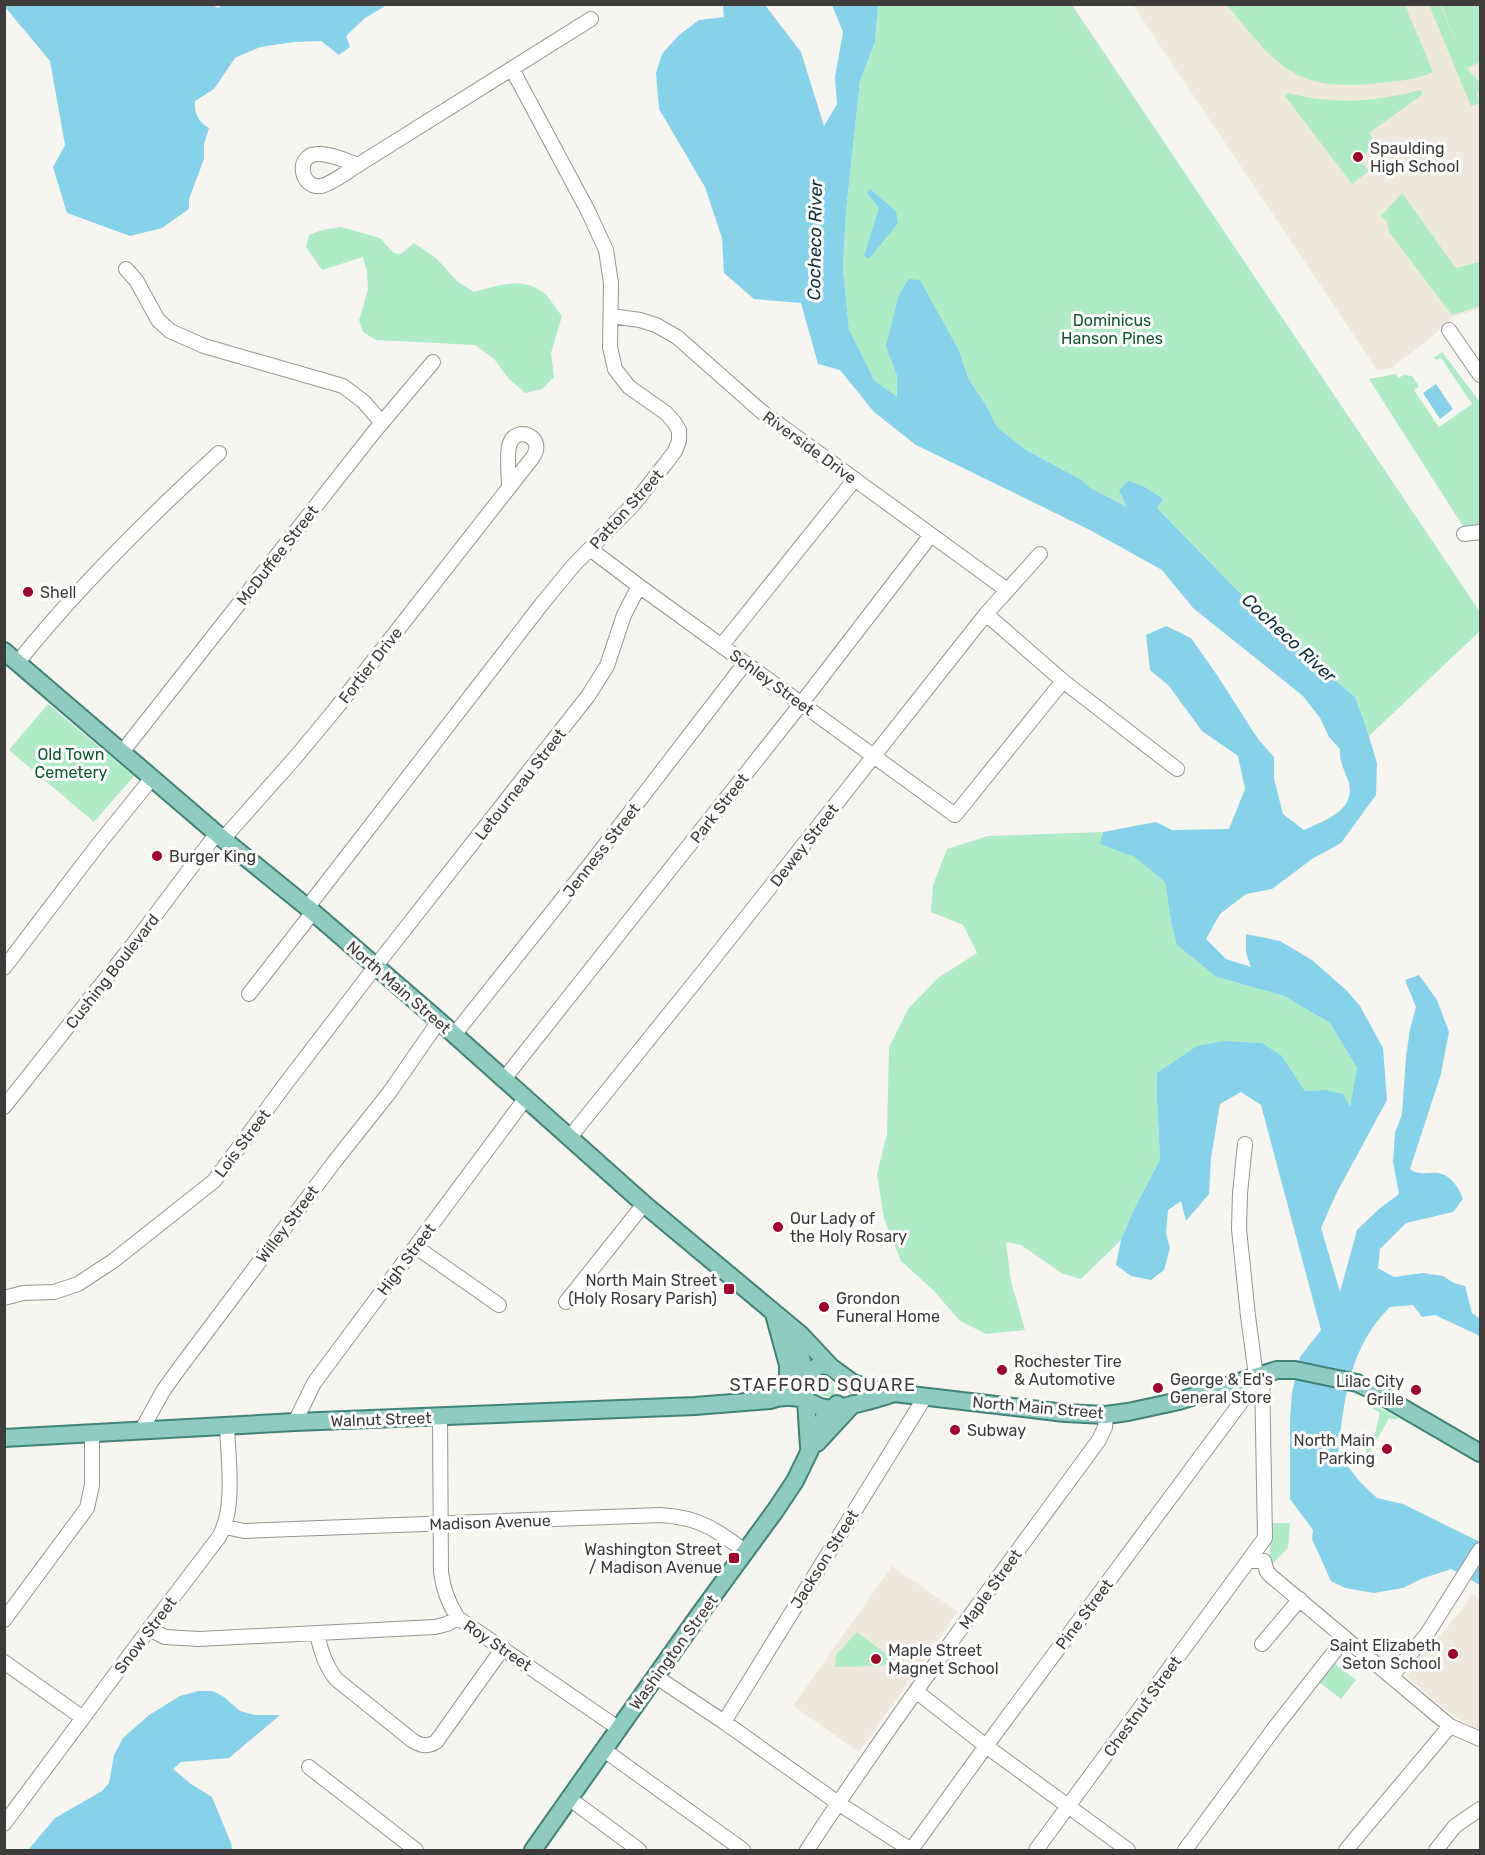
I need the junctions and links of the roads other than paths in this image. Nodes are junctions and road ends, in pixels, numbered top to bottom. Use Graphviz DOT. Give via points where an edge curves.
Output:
graph roads {
  1 [pos="591,19"];
  2 [pos="512,69"];
  3 [pos="358,165"];
  4 [pos="126,269"];
  5 [pos="612,316"];
  6 [pos="1449,330"];
  7 [pos="434,362"];
  8 [pos="1480,375"];
  9 [pos="382,423"];
  10 [pos="219,453"];
  11 [pos="855,479"];
  12 [pos="509,486"];
  13 [pos="1480,532"];
  14 [pos="1464,534"];
  15 [pos="931,535"];
  16 [pos="590,549"];
  17 [pos="1040,554"];
  18 [pos="639,586"];
  19 [pos="1006,590"];
  20 [pos="986,614"];
  21 [pos="722,645"];
  22 [pos="4,651"];
  23 [pos="18,662"];
  24 [pos="746,663"];
  25 [pos="1063,681"];
  26 [pos="801,704"];
  27 [pos="123,751"];
  28 [pos="874,756"];
  29 [pos="1178,769"];
  30 [pos="152,778"];
  31 [pos="220,836"];
  32 [pos="310,910"];
  33 [pos="375,967"];
  34 [pos="4,968"];
  35 [pos="249,994"];
  36 [pos="439,1021"];
  37 [pos="454,1035"];
  38 [pos="504,1079"];
  39 [pos="525,1099"];
  40 [pos="4,1107"];
  41 [pos="570,1137"];
  42 [pos="1245,1144"];
  43 [pos="644,1204"];
  44 [pos="416,1246"];
  45 [pos="4,1298"];
  46 [pos="566,1302"];
  47 [pos="499,1305"];
  48 [pos="774,1314"];
  49 [pos="789,1327"];
  50 [pos="837,1371"];
  51 [pos="1259,1375"];
  52 [pos="803,1376"];
  53 [pos="788,1383"];
  54 [pos="894,1393"];
  55 [pos="925,1396"];
  56 [pos="806,1400"];
  57 [pos="764,1401"];
  58 [pos="853,1404"];
  59 [pos="832,1408"];
  60 [pos="1106,1415"];
  61 [pos="440,1416"];
  62 [pos="295,1422"];
  63 [pos="808,1422"];
  64 [pos="227,1426"];
  65 [pos="141,1431"];
  66 [pos="92,1433"];
  67 [pos="4,1438"];
  68 [pos="810,1450"];
  69 [pos="1480,1453"];
  70 [pos="440,1524"];
  71 [pos="225,1527"];
  72 [pos="1265,1538"];
  73 [pos="1480,1550"];
  74 [pos="746,1552"];
  75 [pos="1248,1561"];
  76 [pos="1264,1561"];
  77 [pos="1300,1599"];
  78 [pos="458,1618"];
  79 [pos="4,1620"];
  80 [pos="149,1629"];
  81 [pos="317,1634"];
  82 [pos="1345,1638"];
  83 [pos="1262,1644"];
  84 [pos="503,1648"];
  85 [pos="4,1662"];
  86 [pos="655,1676"];
  87 [pos="1392,1677"];
  88 [pos="917,1692"];
  89 [pos="83,1718"];
  90 [pos="724,1722"];
  91 [pos="1450,1726"];
  92 [pos="618,1728"];
  93 [pos="1480,1739"];
  94 [pos="986,1746"];
  95 [pos="604,1750"];
  96 [pos="309,1767"];
  97 [pos="570,1799"];
  98 [pos="838,1803"];
  99 [pos="1069,1806"];
  100 [pos="1480,1809"];
  101 [pos="4,1824"];
  102 [pos="911,1850"];
  103 [pos="416,1851"];
  104 [pos="532,1851"];
  105 [pos="639,1851"];
  106 [pos="743,1851"];
  107 [pos="807,1851"];
  108 [pos="1036,1851"];
  109 [pos="1128,1851"];
  110 [pos="1185,1851"];
  111 [pos="1346,1851"];
  112 [pos="1436,1851"];
  1 -- 2 [label="street"];
  2 -- 3 [label="street"];
  2 -- 5 [label="street, Patton Street" via="598,230 610,272"];
  4 -- 9 [label="street" via="158,320 170,331 204,346 343,386"];
  5 -- 11 [label="street, Riverside Drive" via="648,322 667,330 762,412"];
  5 -- 16 [label="street, Patton Street" via="610,347 615,369 629,387 674,422 679,441 633,505"];
  6 -- 8 [label="street"];
  7 -- 9 [label="street, McDuffee Street"];
  9 -- 27 [label="street, McDuffee Street"];
  10 -- 23 [label="street" via="86,584"];
  11 -- 15 [label="street, Riverside Drive"];
  11 -- 21 [label="street"];
  12 -- 31 [label="street, Fortier Drive" via="334,711"];
  13 -- 14 [label="street"];
  15 -- 19 [label="street, Riverside Drive"];
  15 -- 26 [label="street, Park Street"];
  16 -- 18 [label="street, Schley Street"];
  16 -- 32 [label="street, Patton Street" via="541,605"];
  17 -- 19 [label="street, Dewey Street"];
  18 -- 21 [label="street, Schley Street"];
  18 -- 33 [label="street, Letourneau Street" via="600,679"];
  19 -- 20 [label="street, Dewey Street"];
  20 -- 25 [label="street"];
  20 -- 28 [label="street, Dewey Street"];
  21 -- 24 [label="street, Schley Street"];
  22 -- 23 [label="main road, North Main Street"];
  23 -- 27 [label="main road, North Main Street"];
  24 -- 26 [label="street, Schley Street"];
  24 -- 37 [label="street, Jenness Street"];
  25 -- 28 [label="street, Schley Street" via="955,815"];
  25 -- 29 [label="street"];
  26 -- 28 [label="street, Schley Street"];
  26 -- 38 [label="street, Park Street"];
  27 -- 30 [label="main road, North Main Street"];
  28 -- 41 [label="street, Dewey Street"];
  30 -- 31 [label="main road, North Main Street"];
  30 -- 34 [label="street"];
  31 -- 32 [label="main road, North Main Street"];
  31 -- 40 [label="street, Cushing Boulevard"];
  32 -- 33 [label="main road, North Main Street"];
  32 -- 35 [label="street, Patton Street"];
  33 -- 36 [label="main road, North Main Street"];
  33 -- 45 [label="street, Lois Street" via="204,1191 78,1284 54,1292"];
  36 -- 37 [label="main road, North Main Street"];
  36 -- 65 [label="street, Willey Street" via="408,1068 181,1366"];
  37 -- 38 [label="main road, North Main Street"];
  38 -- 39 [label="main road, North Main Street"];
  39 -- 41 [label="main road, North Main Street"];
  39 -- 44 [label="street, High Street"];
  41 -- 43 [label="main road, North Main Street"];
  42 -- 51 [label="street" via="1239,1229"];
  43 -- 46 [label="street"];
  43 -- 48 [label="main road, North Main Street"];
  44 -- 47 [label="street"];
  44 -- 62 [label="street, High Street" via="314,1383"];
  48 -- 49 [label="main road, North Main Street"];
  48 -- 53 [label="main road" via="788,1365"];
  49 -- 50 [label="main road, North Main Street"];
  49 -- 52 [label="main road, North Main Street" via="802,1361"];
  49 -- 54 [label="main road, North Main Street" via="805,1331 850,1368"];
  50 -- 52 [label="main road" via="822,1365"];
  50 -- 54 [label="main road, North Main Street" via="853,1383"];
  50 -- 59 [label="main road" via="846,1383 845,1394"];
  51 -- 60 [label="main road, North Main Street" via="1179,1401"];
  51 -- 69 [label="main road, North Main Street" via="1295,1370 1357,1383"];
  51 -- 72 [label="street"];
  51 -- 94 [label="street, Pine Street"];
  52 -- 53 [label="main road, Walnut Street"];
  52 -- 56 [label="main road"];
  53 -- 57 [label="main road, Walnut Street" via="770,1391"];
  54 -- 55 [label="main road, North Main Street"];
  54 -- 58 [label="main road, North Main Street"];
  55 -- 60 [label="main road, North Main Street"];
  55 -- 90 [label="street, Jackson Street"];
  56 -- 57 [label="main road, Walnut Street" via="778,1397"];
  56 -- 59 [label="main road"];
  56 -- 63 [label="main road, Washington Street"];
  57 -- 61 [label="main road, Walnut Street"];
  57 -- 63 [label="main road"];
  58 -- 59 [label="main road, North Main Street"];
  58 -- 68 [label="main road"];
  59 -- 68 [label="main road, Washington Street" via="822,1419"];
  60 -- 88 [label="street, Maple Street" via="1099,1440"];
  61 -- 62 [label="main road, Walnut Street"];
  61 -- 70 [label="street, Roy Street"];
  62 -- 64 [label="main road, Walnut Street"];
  63 -- 68 [label="main road, Washington Street"];
  64 -- 65 [label="main road, Walnut Street"];
  64 -- 71 [label="street, Snow Street" via="230,1499"];
  65 -- 66 [label="main road, Walnut Street"];
  66 -- 67 [label="main road, Walnut Street"];
  66 -- 79 [label="street" via="92,1485 87,1508"];
  68 -- 74 [label="main road, Washington Street" via="795,1481"];
  70 -- 71 [label="street, Madison Avenue" via="244,1531"];
  70 -- 74 [label="street, Madison Avenue" via="678,1516 711,1528"];
  70 -- 78 [label="street, Roy Street" via="443,1586"];
  71 -- 80 [label="street, Snow Street"];
  72 -- 75 [label="street, Chestnut Street"];
  72 -- 76 [label="street"];
  73 -- 87 [label="street" via="1426,1634"];
  74 -- 86 [label="main road, Washington Street"];
  75 -- 76 [label="street"];
  75 -- 99 [label="street, Chestnut Street"];
  76 -- 77 [label="street" via="1267,1572"];
  77 -- 82 [label="street"];
  77 -- 83 [label="street"];
  78 -- 81 [label="street" via="435,1627"];
  78 -- 84 [label="street, Roy Street"];
  80 -- 81 [label="street" via="178,1639"];
  80 -- 89 [label="street, Snow Street"];
  81 -- 84 [label="street" via="322,1656 336,1679 414,1741 428,1746 436,1742"];
  82 -- 87 [label="street"];
  82 -- 110 [label="street"];
  84 -- 92 [label="street, Roy Street"];
  85 -- 89 [label="street"];
  86 -- 90 [label="street"];
  86 -- 92 [label="main road, Washington Street"];
  87 -- 91 [label="street"];
  88 -- 94 [label="street"];
  88 -- 98 [label="street, Maple Street"];
  89 -- 101 [label="street, Snow Street"];
  90 -- 98 [label="street"];
  91 -- 93 [label="street"];
  91 -- 111 [label="street"];
  92 -- 95 [label="main road, Washington Street"];
  94 -- 99 [label="street"];
  94 -- 102 [label="street, Pine Street"];
  95 -- 97 [label="main road, Washington Street"];
  95 -- 106 [label="street"];
  96 -- 103 [label="street"];
  97 -- 104 [label="main road, Washington Street"];
  97 -- 105 [label="street"];
  98 -- 102 [label="street"];
  98 -- 107 [label="street, Maple Street"];
  99 -- 108 [label="street, Chestnut Street"];
  99 -- 109 [label="street"];
  100 -- 112 [label="street" via="1455,1826"];
}
